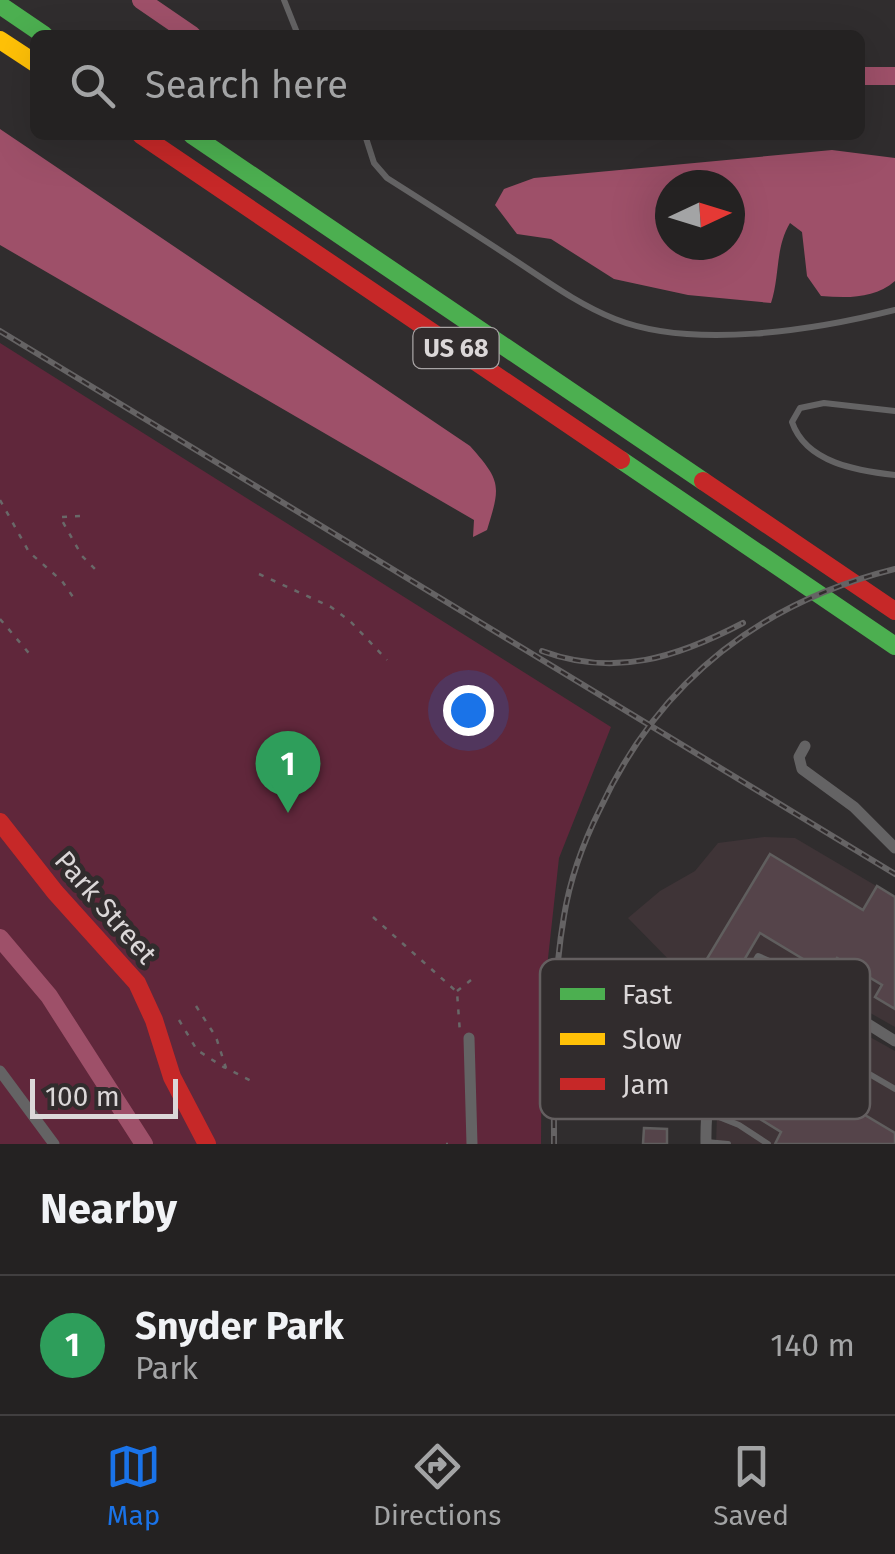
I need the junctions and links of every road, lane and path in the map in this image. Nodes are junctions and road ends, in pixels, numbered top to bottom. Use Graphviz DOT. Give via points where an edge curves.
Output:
graph roads {
  1 [pos="284,0"];
  2 [pos="0,5"];
  3 [pos="37,30"];
  4 [pos="296,30"];
  5 [pos="0,40"];
  6 [pos="0,54"];
  7 [pos="30,61"];
  8 [pos="30,70"];
  9 [pos="148,140"];
  10 [pos="199,140"];
  11 [pos="367,140"];
  12 [pos="895,310"];
  13 [pos="895,411"];
  14 [pos="895,475"];
  15 [pos="0,500"];
  16 [pos="80,516"];
  17 [pos="99,574"];
  18 [pos="258,574"];
  19 [pos="73,596"];
  20 [pos="895,612"];
  21 [pos="0,618"];
  22 [pos="895,646"];
  23 [pos="33,658"];
  24 [pos="387,660"];
  25 [pos="804,746"];
  26 [pos="0,822"];
  27 [pos="895,848"];
  28 [pos="373,917"];
  29 [pos="471,980"];
  30 [pos="457,992"];
  31 [pos="196,1006"];
  32 [pos="179,1020"];
  33 [pos="870,1026"];
  34 [pos="465,1035"];
  35 [pos="895,1042"];
  36 [pos="226,1068"];
  37 [pos="0,1071"];
  38 [pos="870,1074"];
  39 [pos="253,1082"];
  40 [pos="895,1089"];
  41 [pos="726,1119"];
  42 [pos="706,1143"];
  43 [pos="54,1144"];
  44 [pos="208,1144"];
  45 [pos="472,1144"];
  46 [pos="728,1144"];
  47 [pos="768,1144"];
  1 -- 4 [label="lane"];
  2 -- 3 [label="main road"];
  5 -- 7 [label="main road"];
  6 -- 8 [label="main road"];
  9 -- 22 [label="main road, US 68"];
  10 -- 20 [label="main road, US 68"];
  11 -- 12 [label="lane" via="387,178 617,320 658,331 732,334 812,328"];
  13 -- 14 [label="lane" via="816,403 800,408 792,422 806,444 830,460"];
  15 -- 19 [label="path" via="29,552"];
  16 -- 17 [label="path" via="60,517"];
  18 -- 24 [label="path" via="331,608"];
  21 -- 23 [label="path"];
  25 -- 27 [label="street" via="802,769"];
  26 -- 44 [label="main road, Park Street" via="137,984 172,1078"];
  28 -- 30 [label="path"];
  29 -- 30 [label="path"];
  30 -- 34 [label="path"];
  31 -- 36 [label="path"];
  32 -- 36 [label="path" via="197,1050"];
  33 -- 35 [label="street"];
  34 -- 45 [label="street"];
  36 -- 39 [label="path"];
  37 -- 43 [label="street"];
  38 -- 40 [label="lane"];
  41 -- 47 [label="lane"];
  42 -- 46 [label="lane"];
}
